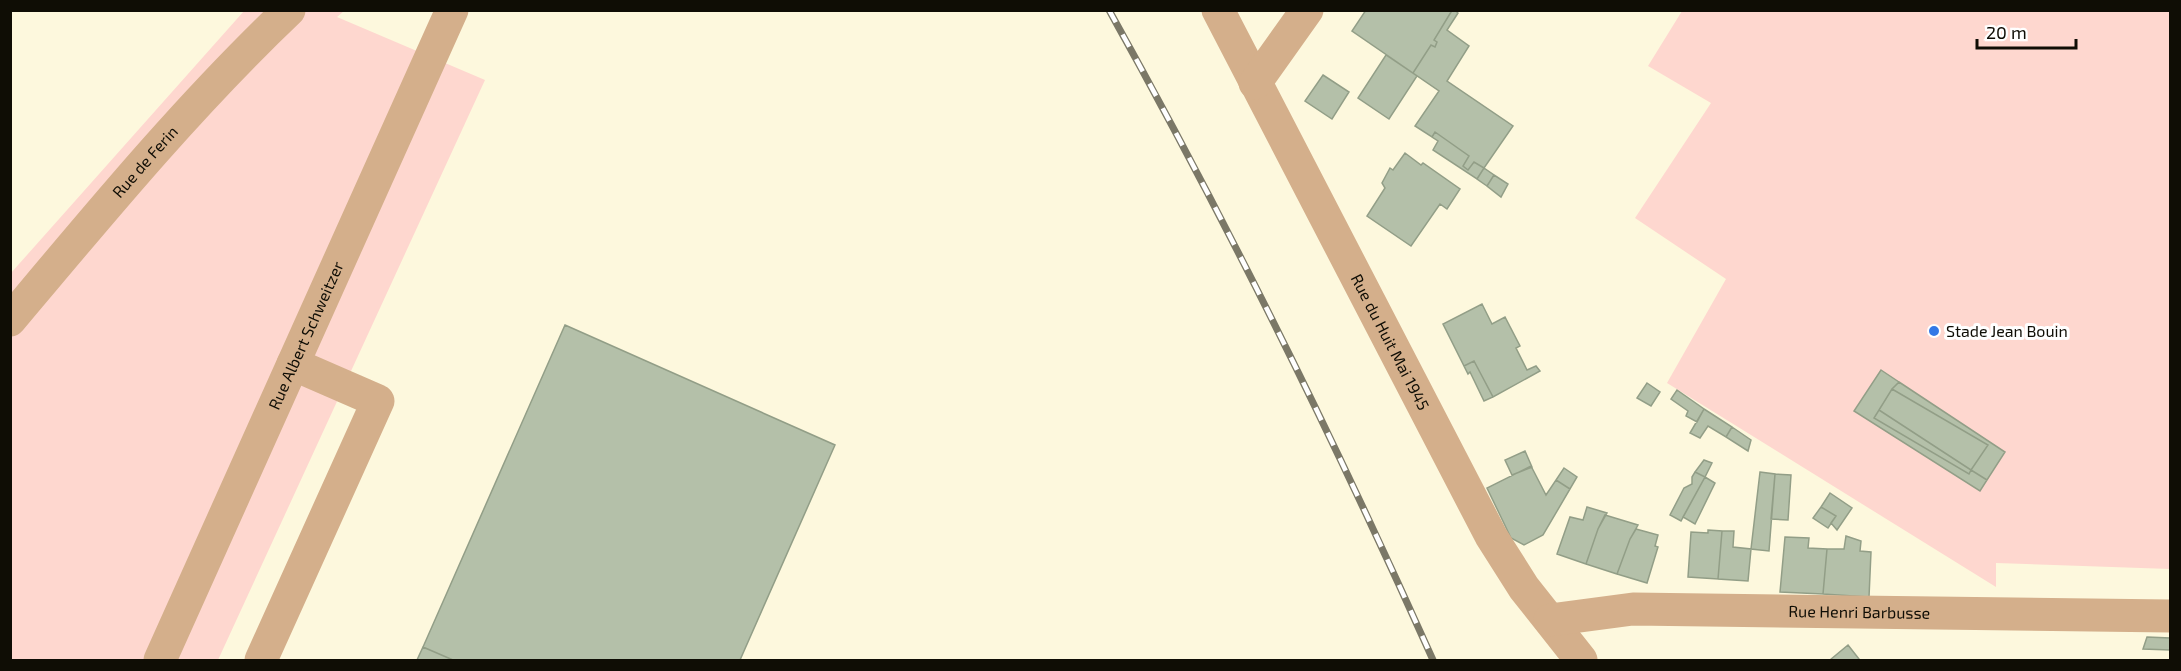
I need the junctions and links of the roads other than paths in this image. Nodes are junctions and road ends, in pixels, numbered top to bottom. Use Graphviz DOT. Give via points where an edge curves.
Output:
graph roads {
  1 [pos="289,10"];
  2 [pos="452,10"];
  3 [pos="1218,10"];
  4 [pos="1307,10"];
  5 [pos="1256,83"];
  6 [pos="10,321"];
  7 [pos="293,364"];
  8 [pos="2170,616"];
  9 [pos="1550,620"];
  10 [pos="160,660"];
  11 [pos="261,660"];
  12 [pos="1581,660"];
  1 -- 6 [label="street, Rue de Ferin" via="184,117"];
  2 -- 7 [label="street, Rue Albert Schweitzer"];
  3 -- 5 [label="street, Rue du Huit Mai 1945"];
  4 -- 5 [label="street"];
  5 -- 9 [label="street, Rue du Huit Mai 1945" via="1491,536"];
  7 -- 10 [label="street, Rue Albert Schweitzer"];
  7 -- 11 [label="street" via="378,401"];
  8 -- 9 [label="street, Rue Henri Barbusse" via="1632,609"];
  9 -- 12 [label="street, Rue du Huit Mai 1945"];
}
